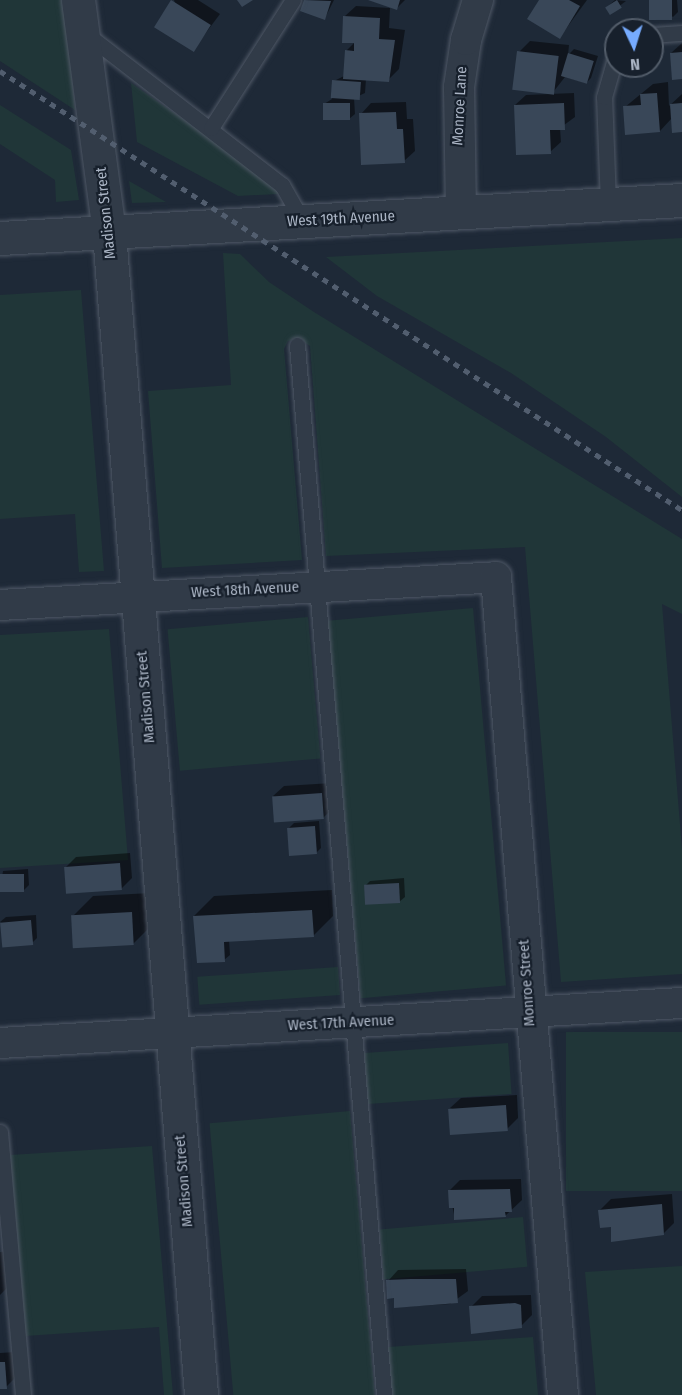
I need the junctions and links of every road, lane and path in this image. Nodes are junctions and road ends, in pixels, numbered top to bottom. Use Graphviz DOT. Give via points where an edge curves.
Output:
graph roads {
  1 [pos="293,0"];
  2 [pos="478,0"];
  3 [pos="80,16"];
  4 [pos="682,33"];
  5 [pos="664,34"];
  6 [pos="609,78"];
  7 [pos="211,128"];
  8 [pos="682,200"];
  9 [pos="608,204"];
  10 [pos="461,213"];
  11 [pos="303,222"];
  12 [pos="109,233"];
  13 [pos="0,238"];
  14 [pos="297,345"];
  15 [pos="490,576"];
  16 [pos="316,586"];
  17 [pos="138,596"];
  18 [pos="0,605"];
  19 [pos="682,1003"];
  20 [pos="529,1012"];
  21 [pos="353,1023"];
  22 [pos="173,1033"];
  23 [pos="0,1043"];
  24 [pos="0,1132"];
  25 [pos="23,1395"];
  26 [pos="201,1395"];
  27 [pos="384,1395"];
  28 [pos="563,1395"];
  1 -- 7 [label="lane"];
  2 -- 10 [label="street, Monroe Lane" via="465,41 459,87"];
  3 -- 7 [label="lane"];
  3 -- 12 [label="street, Madison Street"];
  4 -- 5 [label="lane"];
  6 -- 9 [label="lane" via="604,97"];
  7 -- 11 [label="lane" via="282,185"];
  8 -- 9 [label="street, West 19th Avenue"];
  9 -- 10 [label="street, West 19th Avenue"];
  10 -- 11 [label="street, West 19th Avenue"];
  11 -- 12 [label="street, West 19th Avenue"];
  12 -- 13 [label="street, West 19th Avenue"];
  12 -- 17 [label="street, Madison Street"];
  14 -- 16 [label="lane"];
  15 -- 16 [label="street, West 18th Avenue"];
  15 -- 20 [label="street, Monroe Street" via="498,581"];
  16 -- 17 [label="street, West 18th Avenue"];
  16 -- 21 [label="lane"];
  17 -- 18 [label="street, West 18th Avenue"];
  17 -- 22 [label="street, Madison Street"];
  19 -- 20 [label="street, West 17th Avenue"];
  20 -- 21 [label="street, West 17th Avenue"];
  20 -- 28 [label="street, Monroe Street"];
  21 -- 22 [label="street, West 17th Avenue"];
  21 -- 27 [label="lane"];
  22 -- 23 [label="street, West 17th Avenue"];
  22 -- 26 [label="street, Madison Street"];
  24 -- 25 [label="lane"];
}
